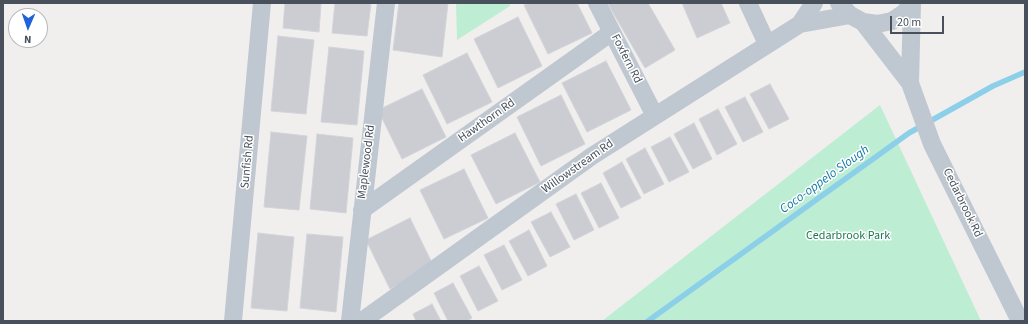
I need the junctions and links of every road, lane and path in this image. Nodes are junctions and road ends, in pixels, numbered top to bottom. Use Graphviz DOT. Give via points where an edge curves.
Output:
graph roads {
  1 [pos="262,3"];
  2 [pos="386,3"];
  3 [pos="597,3"];
  4 [pos="748,3"];
  5 [pos="814,3"];
  6 [pos="912,3"];
  7 [pos="851,13"];
  8 [pos="800,24"];
  9 [pos="612,32"];
  10 [pos="768,44"];
  11 [pos="910,83"];
  12 [pos="655,116"];
  13 [pos="362,210"];
  14 [pos="233,321"];
  15 [pos="350,321"];
  16 [pos="362,321"];
  17 [pos="1020,321"];
  1 -- 14 [label="street, Sunfish Rd"];
  2 -- 13 [label="street, Maplewood Rd"];
  3 -- 9 [label="street, Foxfern Rd"];
  4 -- 10 [label="street"];
  5 -- 8 [label="street"];
  6 -- 7 [label="street" via="904,13 892,21 877,24"];
  6 -- 11 [label="street"];
  7 -- 8 [label="street"];
  7 -- 11 [label="street"];
  8 -- 10 [label="street, Willowstream Rd"];
  9 -- 12 [label="street, Foxfern Rd"];
  9 -- 13 [label="street, Hawthorn Rd"];
  10 -- 12 [label="street, Willowstream Rd"];
  11 -- 17 [label="street, Cedarbrook Rd" via="932,144"];
  12 -- 16 [label="street, Willowstream Rd" via="592,156"];
  13 -- 15 [label="street, Maplewood Rd"];
}
